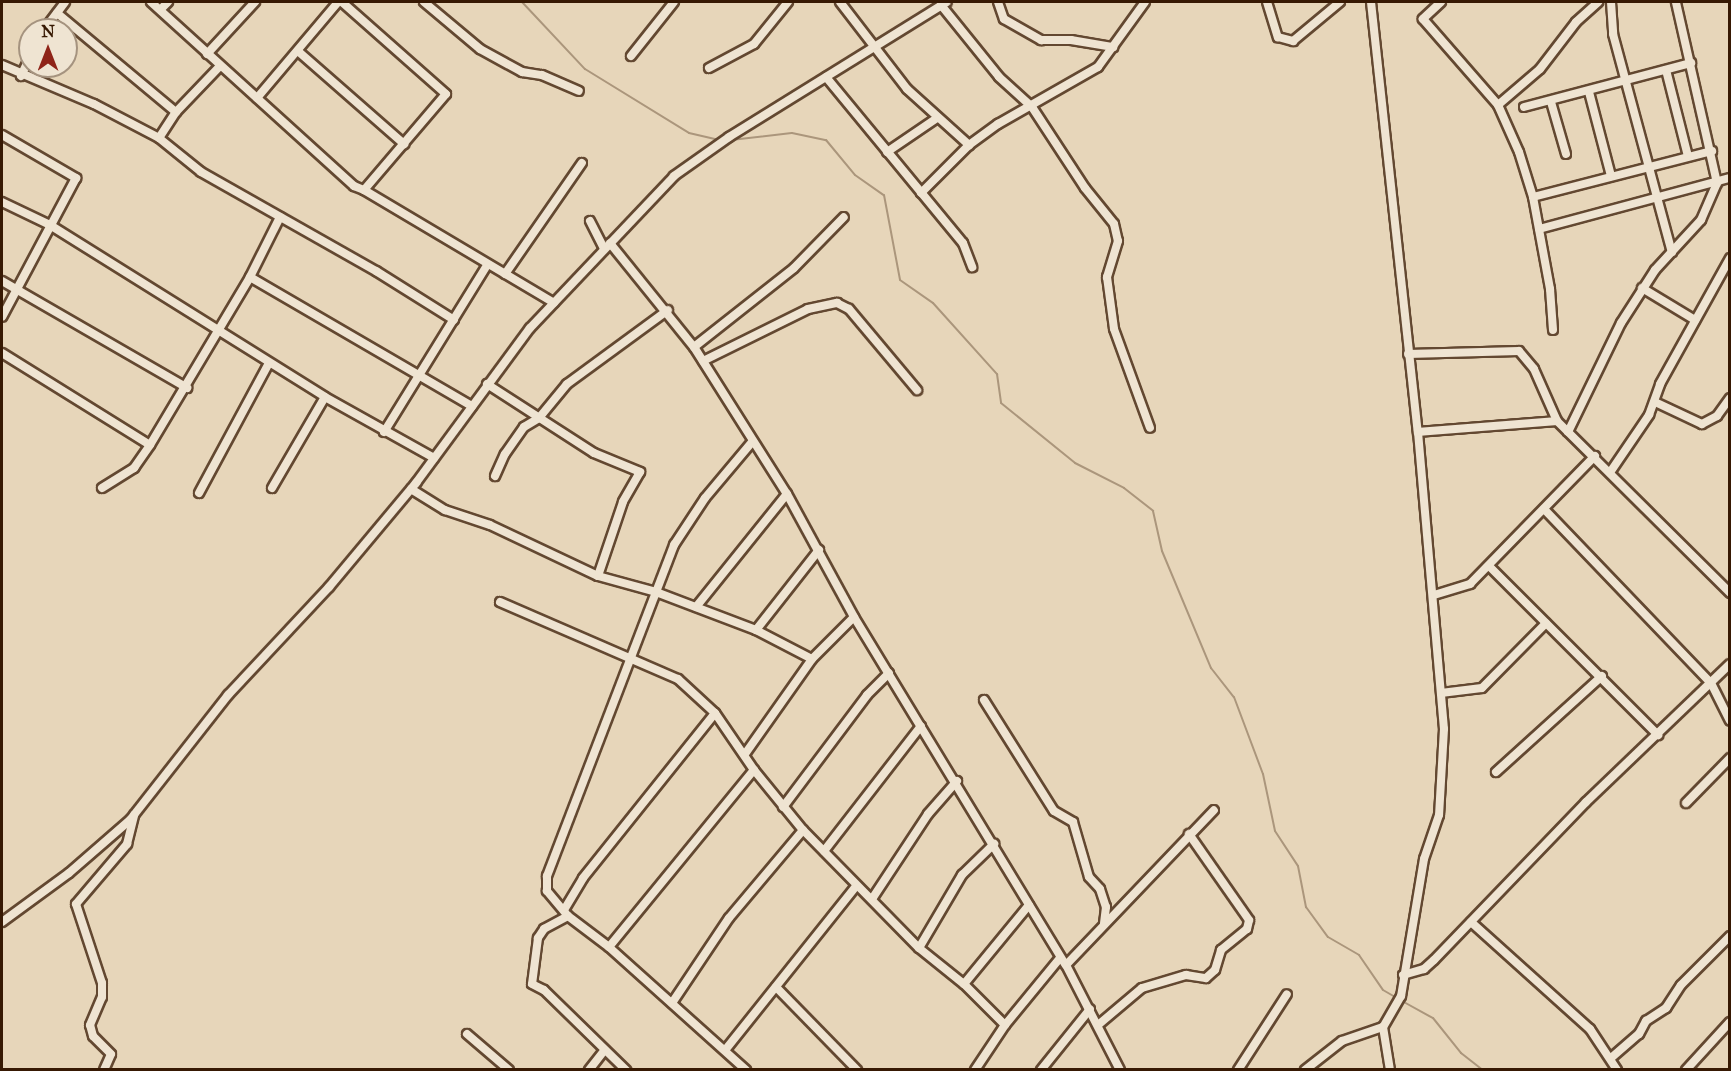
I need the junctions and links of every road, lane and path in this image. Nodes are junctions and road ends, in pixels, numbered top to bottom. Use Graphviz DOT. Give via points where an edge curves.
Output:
graph roads {
  1 [pos="65,2"];
  2 [pos="151,2"];
  3 [pos="168,2"];
  4 [pos="255,2"];
  5 [pos="338,2"];
  6 [pos="342,2"];
  7 [pos="424,2"];
  8 [pos="674,2"];
  9 [pos="788,2"];
  10 [pos="840,2"];
  11 [pos="998,2"];
  12 [pos="1145,2"];
  13 [pos="1267,2"];
  14 [pos="1340,2"];
  15 [pos="1371,2"];
  16 [pos="1441,2"];
  17 [pos="1598,2"];
  18 [pos="1611,2"];
  19 [pos="1676,2"];
  20 [pos="944,3"];
  21 [pos="161,9"];
  22 [pos="57,13"];
  23 [pos="53,18"];
  24 [pos="874,46"];
  25 [pos="1113,47"];
  26 [pos="299,52"];
  27 [pos="207,54"];
  28 [pos="631,56"];
  29 [pos="1691,63"];
  30 [pos="2,65"];
  31 [pos="219,67"];
  32 [pos="709,68"];
  33 [pos="1666,70"];
  34 [pos="18,74"];
  35 [pos="826,77"];
  36 [pos="26,78"];
  37 [pos="1628,81"];
  38 [pos="579,91"];
  39 [pos="1588,92"];
  40 [pos="256,98"];
  41 [pos="1551,102"];
  42 [pos="1498,105"];
  43 [pos="1032,107"];
  44 [pos="1524,107"];
  45 [pos="176,112"];
  46 [pos="937,118"];
  47 [pos="2,135"];
  48 [pos="159,138"];
  49 [pos="404,144"];
  50 [pos="969,146"];
  51 [pos="1712,151"];
  52 [pos="887,152"];
  53 [pos="1566,154"];
  54 [pos="1688,156"];
  55 [pos="582,163"];
  56 [pos="1648,166"];
  57 [pos="1611,176"];
  58 [pos="1730,178"];
  59 [pos="1717,183"];
  60 [pos="364,190"];
  61 [pos="921,193"];
  62 [pos="1533,196"];
  63 [pos="1655,197"];
  64 [pos="2,202"];
  65 [pos="280,217"];
  66 [pos="844,217"];
  67 [pos="590,221"];
  68 [pos="50,225"];
  69 [pos="1539,229"];
  70 [pos="608,246"];
  71 [pos="1672,252"];
  72 [pos="1730,258"];
  73 [pos="487,265"];
  74 [pos="972,267"];
  75 [pos="505,274"];
  76 [pos="250,277"];
  77 [pos="2,281"];
  78 [pos="1642,288"];
  79 [pos="19,291"];
  80 [pos="554,303"];
  81 [pos="668,310"];
  82 [pos="2,317"];
  83 [pos="454,320"];
  84 [pos="1695,320"];
  85 [pos="1553,330"];
  86 [pos="218,332"];
  87 [pos="694,347"];
  88 [pos="2,353"];
  89 [pos="1408,354"];
  90 [pos="704,361"];
  91 [pos="269,363"];
  92 [pos="420,375"];
  93 [pos="487,384"];
  94 [pos="187,388"];
  95 [pos="917,390"];
  96 [pos="325,397"];
  97 [pos="1730,399"];
  98 [pos="1655,402"];
  99 [pos="472,406"];
  100 [pos="539,418"];
  101 [pos="1557,422"];
  102 [pos="1150,428"];
  103 [pos="384,432"];
  104 [pos="1418,432"];
  105 [pos="1568,432"];
  106 [pos="752,442"];
  107 [pos="150,446"];
  108 [pos="1595,456"];
  109 [pos="434,458"];
  110 [pos="1611,471"];
  111 [pos="495,477"];
  112 [pos="102,488"];
  113 [pos="272,488"];
  114 [pos="411,489"];
  115 [pos="199,493"];
  116 [pos="787,494"];
  117 [pos="1544,509"];
  118 [pos="819,550"];
  119 [pos="1490,567"];
  120 [pos="598,576"];
  121 [pos="656,592"];
  122 [pos="1730,593"];
  123 [pos="1434,595"];
  124 [pos="500,602"];
  125 [pos="696,607"];
  126 [pos="854,617"];
  127 [pos="1546,623"];
  128 [pos="756,630"];
  129 [pos="632,656"];
  130 [pos="812,659"];
  131 [pos="1730,664"];
  132 [pos="889,673"];
  133 [pos="1602,676"];
  134 [pos="1712,683"];
  135 [pos="1441,693"];
  136 [pos="984,700"];
  137 [pos="715,713"];
  138 [pos="1730,721"];
  139 [pos="921,726"];
  140 [pos="1658,735"];
  141 [pos="745,754"];
  142 [pos="1730,758"];
  143 [pos="754,770"];
  144 [pos="1496,772"];
  145 [pos="957,781"];
  146 [pos="1686,803"];
  147 [pos="783,807"];
  148 [pos="1214,810"];
  149 [pos="134,815"];
  150 [pos="803,830"];
  151 [pos="1189,834"];
  152 [pos="994,844"];
  153 [pos="824,851"];
  154 [pos="856,886"];
  155 [pos="872,899"];
  156 [pos="1029,905"];
  157 [pos="566,913"];
  158 [pos="2,922"];
  159 [pos="1471,922"];
  160 [pos="1104,924"];
  161 [pos="1730,936"];
  162 [pos="609,947"];
  163 [pos="919,948"];
  164 [pos="1063,962"];
  165 [pos="1403,975"];
  166 [pos="964,984"];
  167 [pos="776,987"];
  168 [pos="1287,994"];
  169 [pos="672,1003"];
  170 [pos="1090,1009"];
  171 [pos="1730,1022"];
  172 [pos="1098,1024"];
  173 [pos="1005,1025"];
  174 [pos="1383,1027"];
  175 [pos="466,1034"];
  176 [pos="726,1049"];
  177 [pos="604,1051"];
  178 [pos="1611,1058"];
  179 [pos="104,1070"];
  180 [pos="509,1070"];
  181 [pos="589,1070"];
  182 [pos="626,1070"];
  183 [pos="746,1070"];
  184 [pos="857,1070"];
  185 [pos="975,1070"];
  186 [pos="1041,1070"];
  187 [pos="1120,1070"];
  188 [pos="1238,1070"];
  189 [pos="1305,1070"];
  190 [pos="1390,1070"];
  191 [pos="1617,1070"];
  192 [pos="1686,1070"];
  1 -- 22 [label="street"];
  2 -- 21 [label="street"];
  3 -- 21 [label="street"];
  4 -- 27 [label="street"];
  5 -- 26 [label="street"];
  6 -- 49 [label="street" via="446,94"];
  7 -- 38 [label="street" via="480,49 522,72 542,75"];
  8 -- 28 [label="street"];
  9 -- 32 [label="street" via="754,44"];
  10 -- 24 [label="street"];
  11 -- 25 [label="street" via="1004,19 1041,40"];
  12 -- 25 [label="street"];
  13 -- 14 [label="street" via="1278,37 1293,41"];
  15 -- 89 [label="street"];
  16 -- 42 [label="street" via="1423,19"];
  17 -- 42 [label="street" via="1576,22 1540,69"];
  18 -- 37 [label="street" via="1613,34"];
  19 -- 29 [label="street"];
  20 -- 24 [label="street"];
  20 -- 43 [label="street" via="999,77"];
  21 -- 27 [label="street"];
  22 -- 23 [label="street"];
  22 -- 45 [label="street"];
  24 -- 35 [label="street"];
  24 -- 46 [label="street" via="907,89"];
  25 -- 43 [label="street" via="1098,67"];
  26 -- 40 [label="street"];
  26 -- 49 [label="street"];
  27 -- 31 [label="street"];
  29 -- 33 [label="street"];
  29 -- 51 [label="street"];
  30 -- 34 [label="street"];
  31 -- 40 [label="street"];
  31 -- 45 [label="street"];
  33 -- 37 [label="street"];
  33 -- 54 [label="street"];
  35 -- 52 [label="street"];
  35 -- 70 [label="street" via="674,176"];
  36 -- 48 [label="street" via="94,104"];
  37 -- 39 [label="street"];
  37 -- 56 [label="street"];
  39 -- 41 [label="street"];
  39 -- 57 [label="street"];
  40 -- 60 [label="street" via="354,186"];
  41 -- 44 [label="street"];
  41 -- 53 [label="street"];
  42 -- 62 [label="street"];
  43 -- 50 [label="street" via="998,123"];
  43 -- 102 [label="street" via="1085,188 1114,224 1118,241 1107,277 1114,329"];
  45 -- 48 [label="street"];
  46 -- 50 [label="street"];
  46 -- 52 [label="street"];
  47 -- 68 [label="street" via="76,178"];
  48 -- 65 [label="street" via="201,172"];
  49 -- 60 [label="street"];
  50 -- 61 [label="street"];
  51 -- 54 [label="street"];
  51 -- 59 [label="street"];
  52 -- 61 [label="street"];
  54 -- 56 [label="street"];
  55 -- 75 [label="street"];
  56 -- 57 [label="street"];
  56 -- 63 [label="street"];
  57 -- 62 [label="street"];
  58 -- 59 [label="street"];
  59 -- 63 [label="street"];
  59 -- 71 [label="street" via="1701,220"];
  60 -- 73 [label="street"];
  61 -- 74 [label="street" via="963,243"];
  62 -- 69 [label="street"];
  63 -- 69 [label="street"];
  63 -- 71 [label="street"];
  64 -- 68 [label="street"];
  65 -- 76 [label="street"];
  65 -- 83 [label="street"];
  66 -- 87 [label="street" via="795,268"];
  67 -- 70 [label="street"];
  68 -- 79 [label="street"];
  68 -- 86 [label="street"];
  69 -- 85 [label="street"];
  70 -- 80 [label="street"];
  70 -- 81 [label="street"];
  71 -- 78 [label="street"];
  72 -- 84 [label="street"];
  73 -- 75 [label="street"];
  73 -- 83 [label="street"];
  75 -- 80 [label="street"];
  76 -- 86 [label="street"];
  76 -- 92 [label="street"];
  77 -- 79 [label="street"];
  78 -- 84 [label="street"];
  78 -- 105 [label="street"];
  79 -- 82 [label="street"];
  79 -- 94 [label="street"];
  80 -- 93 [label="street"];
  81 -- 87 [label="street"];
  81 -- 100 [label="street" via="567,384"];
  83 -- 92 [label="street"];
  84 -- 98 [label="street" via="1660,384"];
  86 -- 91 [label="street"];
  86 -- 94 [label="street"];
  87 -- 90 [label="street"];
  88 -- 107 [label="street"];
  89 -- 101 [label="street" via="1519,351 1534,369"];
  89 -- 104 [label="street"];
  90 -- 95 [label="street" via="808,309 837,303 849,309"];
  90 -- 106 [label="street"];
  91 -- 96 [label="street"];
  91 -- 115 [label="street"];
  92 -- 99 [label="street"];
  92 -- 103 [label="street"];
  93 -- 99 [label="street"];
  93 -- 100 [label="street"];
  94 -- 107 [label="street"];
  96 -- 103 [label="street"];
  96 -- 113 [label="street"];
  97 -- 98 [label="street" via="1717,416 1702,424"];
  98 -- 110 [label="street"];
  99 -- 109 [label="street"];
  100 -- 111 [label="street" via="524,427"];
  100 -- 120 [label="street" via="594,453 640,472 623,502"];
  101 -- 104 [label="street"];
  101 -- 105 [label="street"];
  103 -- 109 [label="street"];
  104 -- 123 [label="street"];
  105 -- 108 [label="street"];
  106 -- 116 [label="street"];
  106 -- 121 [label="street" via="705,498 675,545"];
  107 -- 112 [label="street" via="134,468"];
  108 -- 110 [label="street"];
  108 -- 117 [label="street"];
  109 -- 114 [label="street"];
  110 -- 122 [label="street"];
  114 -- 120 [label="street" via="445,510 490,525"];
  114 -- 149 [label="street" via="329,587 228,695"];
  116 -- 118 [label="street"];
  116 -- 125 [label="street"];
  117 -- 119 [label="street"];
  117 -- 134 [label="street"];
  118 -- 126 [label="street"];
  118 -- 128 [label="street"];
  119 -- 123 [label="street" via="1470,584"];
  119 -- 127 [label="street"];
  120 -- 121 [label="street"];
  121 -- 125 [label="street"];
  121 -- 129 [label="street"];
  123 -- 135 [label="street"];
  124 -- 129 [label="street"];
  125 -- 128 [label="street"];
  126 -- 130 [label="street"];
  126 -- 132 [label="street"];
  127 -- 133 [label="street"];
  127 -- 135 [label="street" via="1482,688"];
  128 -- 130 [label="street"];
  129 -- 137 [label="street" via="678,679"];
  129 -- 157 [label="street" via="547,876 547,891"];
  130 -- 141 [label="street"];
  131 -- 134 [label="street"];
  132 -- 139 [label="street"];
  132 -- 147 [label="street" via="867,695"];
  133 -- 140 [label="street"];
  133 -- 144 [label="street"];
  134 -- 138 [label="street"];
  134 -- 140 [label="street"];
  135 -- 165 [label="street" via="1444,729 1439,814 1425,859"];
  136 -- 160 [label="street" via="1054,811 1073,822 1089,877 1100,890 1106,907"];
  137 -- 141 [label="street"];
  137 -- 157 [label="street" via="583,879"];
  139 -- 145 [label="street"];
  139 -- 153 [label="street"];
  140 -- 159 [label="street" via="1586,802"];
  141 -- 143 [label="street"];
  142 -- 146 [label="street"];
  143 -- 147 [label="street"];
  143 -- 162 [label="street"];
  145 -- 152 [label="street"];
  145 -- 155 [label="street" via="928,814"];
  147 -- 150 [label="street"];
  148 -- 151 [label="street"];
  149 -- 158 [label="street" via="69,873"];
  149 -- 179 [label="street" via="127,844 76,904 102,983 102,998 90,1025 93,1036 111,1054"];
  150 -- 153 [label="street"];
  150 -- 169 [label="street" via="729,918"];
  151 -- 160 [label="street"];
  151 -- 172 [label="street" via="1249,920 1247,929 1221,950 1215,970 1206,978 1186,975 1142,988"];
  152 -- 156 [label="street"];
  152 -- 163 [label="street" via="962,875"];
  153 -- 154 [label="street"];
  154 -- 155 [label="street"];
  154 -- 167 [label="street"];
  155 -- 163 [label="street"];
  156 -- 164 [label="street"];
  156 -- 166 [label="street"];
  157 -- 162 [label="street"];
  157 -- 177 [label="street" via="538,938 532,984 544,990"];
  159 -- 165 [label="street" via="1424,969"];
  159 -- 178 [label="street" via="1590,1029"];
  160 -- 164 [label="street"];
  161 -- 178 [label="street" via="1680,985 1666,1008 1646,1021 1639,1034"];
  162 -- 169 [label="street"];
  163 -- 166 [label="street"];
  164 -- 170 [label="street"];
  164 -- 173 [label="street"];
  165 -- 174 [label="street" via="1401,996"];
  166 -- 173 [label="street"];
  167 -- 176 [label="street"];
  167 -- 184 [label="street"];
  168 -- 188 [label="street"];
  169 -- 176 [label="street"];
  170 -- 172 [label="street"];
  170 -- 186 [label="street"];
  171 -- 192 [label="street"];
  172 -- 187 [label="street"];
  173 -- 185 [label="street"];
  174 -- 189 [label="street" via="1342,1041"];
  174 -- 190 [label="street"];
  175 -- 180 [label="street"];
  176 -- 183 [label="street"];
  177 -- 181 [label="street"];
  177 -- 182 [label="street"];
  178 -- 191 [label="street"];
}
